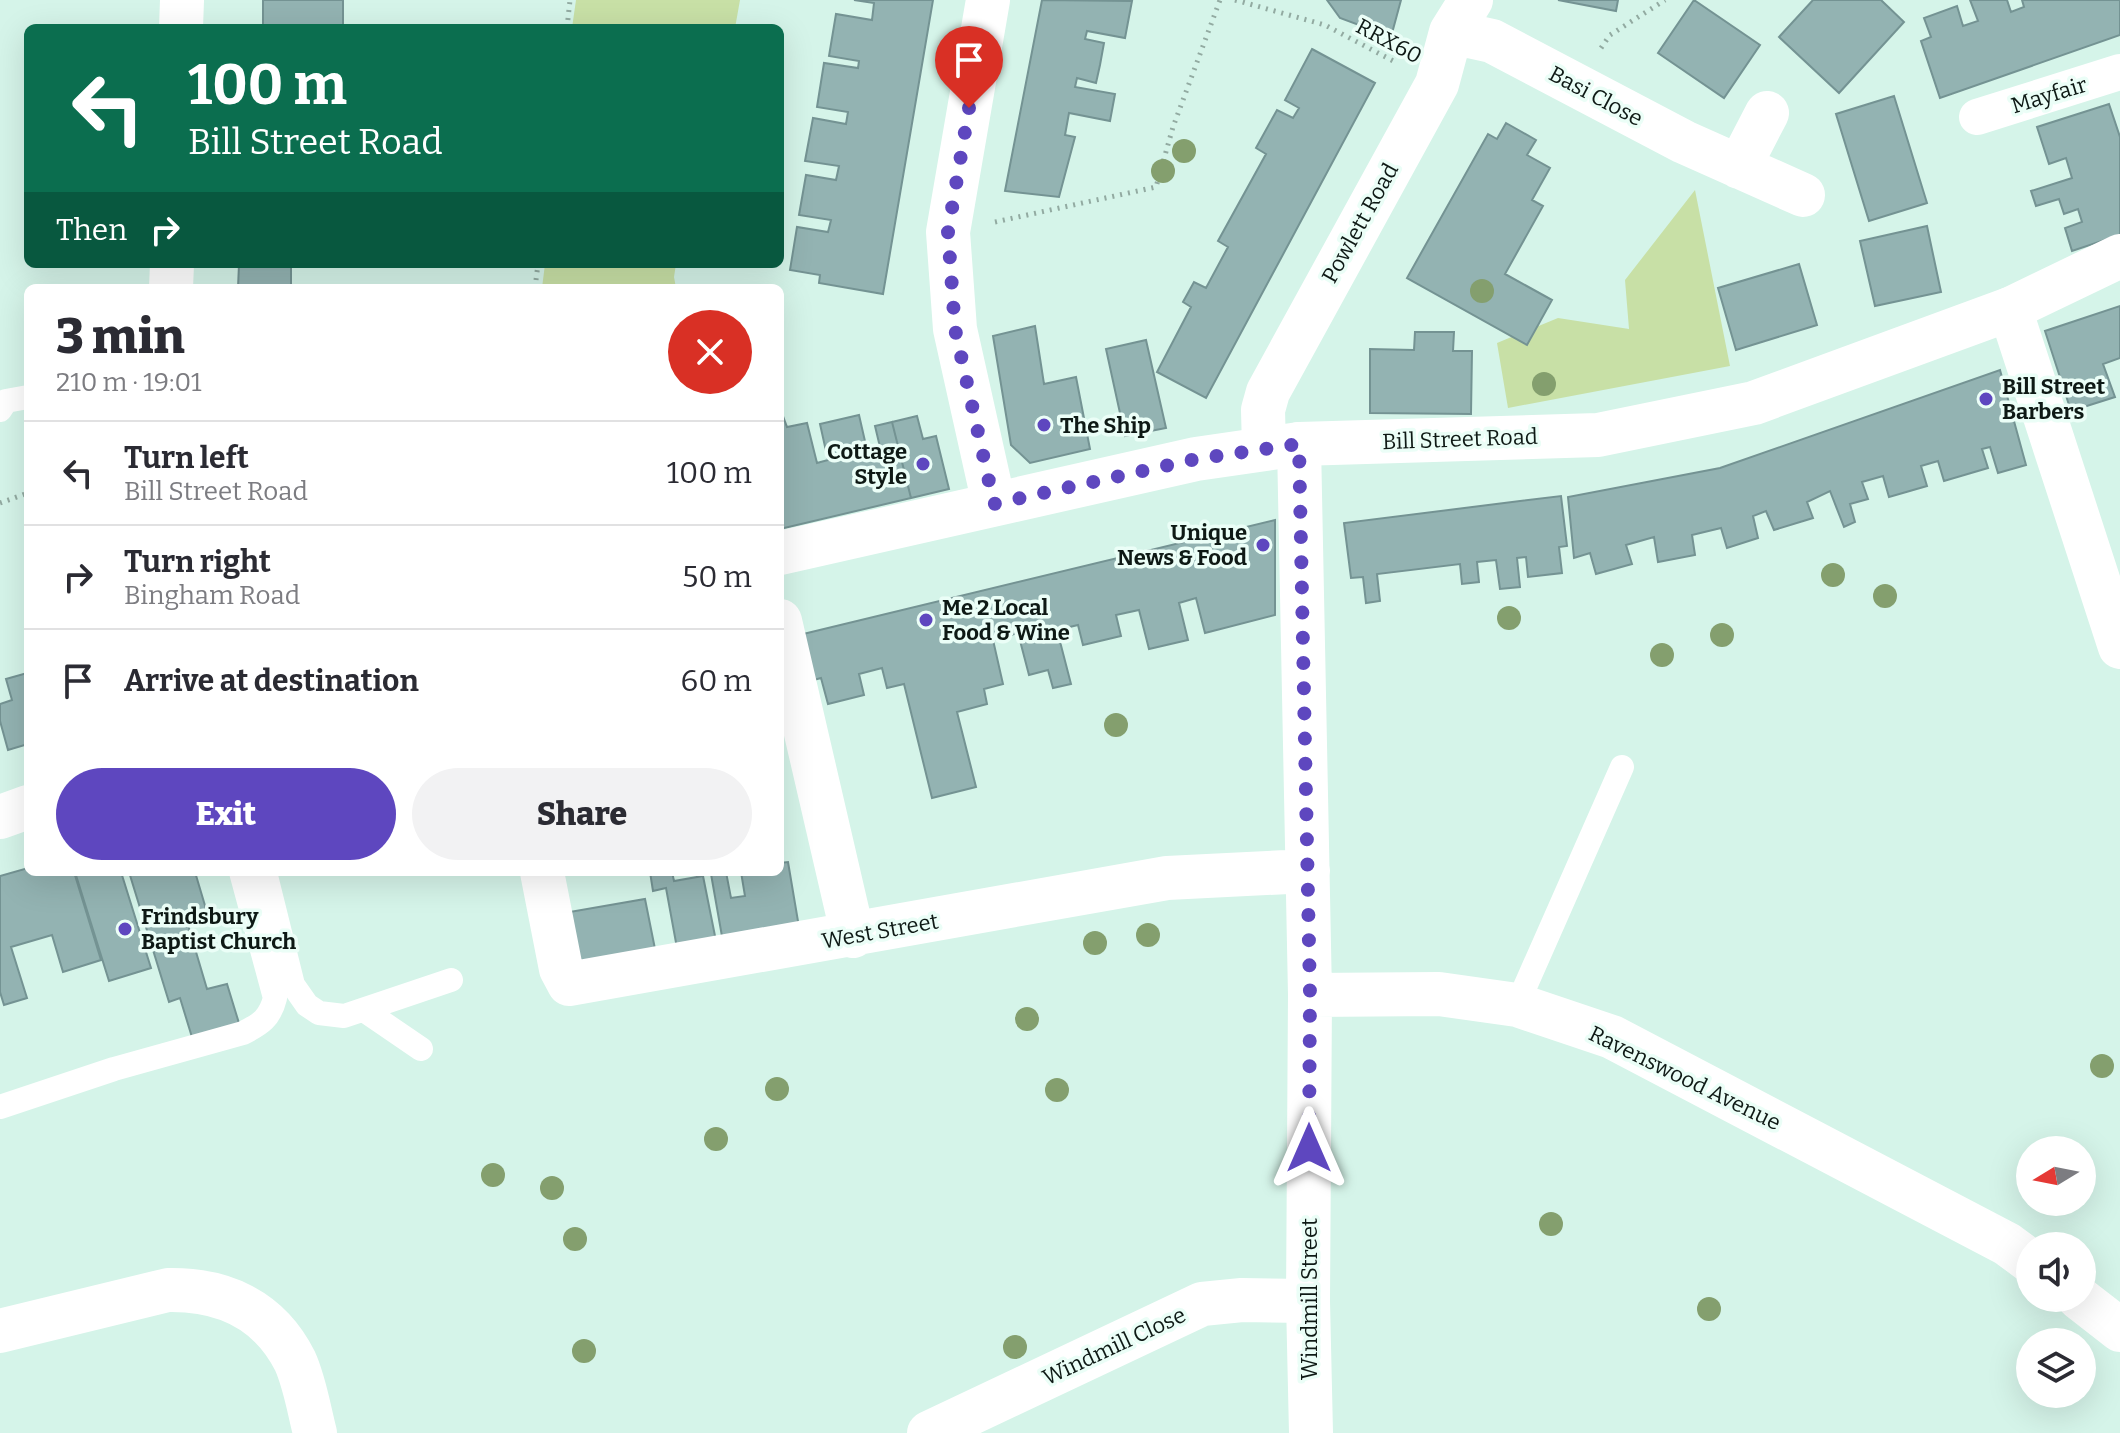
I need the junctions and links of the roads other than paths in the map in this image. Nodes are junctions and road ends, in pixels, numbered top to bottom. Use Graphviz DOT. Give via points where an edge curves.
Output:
graph roads {
  1 [pos="182,0"];
  2 [pos="988,0"];
  3 [pos="1461,16"];
  4 [pos="181,24"];
  5 [pos="2120,72"];
  6 [pos="1767,113"];
  7 [pos="1977,117"];
  8 [pos="1739,167"];
  9 [pos="1803,195"];
  10 [pos="2120,256"];
  11 [pos="2010,309"];
  12 [pos="24,398"];
  13 [pos="0,410"];
  14 [pos="1281,446"];
  15 [pos="994,504"];
  16 [pos="784,552"];
  17 [pos="784,638"];
  18 [pos="2120,647"];
  19 [pos="1622,767"];
  20 [pos="24,808"];
  21 [pos="0,817"];
  22 [pos="1308,871"];
  23 [pos="242,876"];
  24 [pos="266,876"];
  25 [pos="543,876"];
  26 [pos="853,936"];
  27 [pos="451,980"];
  28 [pos="1310,995"];
  29 [pos="1517,1005"];
  30 [pos="364,1010"];
  31 [pos="421,1049"];
  32 [pos="0,1107"];
  33 [pos="2016,1251"];
  34 [pos="1308,1301"];
  35 [pos="2096,1311"];
  36 [pos="2120,1330"];
  37 [pos="0,1331"];
  38 [pos="315,1433"];
  39 [pos="929,1433"];
  40 [pos="1311,1433"];
  1 -- 4 [label="street"];
  2 -- 15 [label="street" via="948,232 955,329"];
  3 -- 8 [label="street, Basi Close" via="1492,41"];
  3 -- 14 [label="street, Powlett Road" via="1437,84 1268,392 1263,410"];
  5 -- 7 [label="street, Mayfair"];
  6 -- 8 [label="street"];
  8 -- 9 [label="street, Basi Close"];
  10 -- 11 [label="street, Bill Street Road"];
  11 -- 14 [label="street, Bill Street Road" via="1754,403 1598,435"];
  11 -- 18 [label="street"];
  12 -- 13 [label="lane" via="6,401"];
  14 -- 15 [label="street, Bill Street Road" via="1196,459"];
  14 -- 22 [label="street, Windmill Street"];
  15 -- 16 [label="street, Bill Street Road"];
  17 -- 26 [label="street"];
  19 -- 29 [label="lane"];
  20 -- 21 [label="street"];
  22 -- 26 [label="street, West Street" via="1179,876"];
  22 -- 28 [label="street, Windmill Street"];
  23 -- 32 [label="lane" via="275,998 271,1014 260,1025"];
  24 -- 30 [label="lane" via="293,985 307,1005 319,1013 344,1016"];
  25 -- 26 [label="street, West Street" via="561,969 569,984"];
  27 -- 30 [label="lane"];
  28 -- 29 [label="street, Ravenswood Avenue" via="1439,994"];
  28 -- 34 [label="street, Windmill Street"];
  29 -- 33 [label="street, Ravenswood Avenue" via="1612,1037"];
  30 -- 31 [label="lane"];
  34 -- 39 [label="street, Windmill Close" via="1202,1304"];
  34 -- 40 [label="street, Windmill Street"];
  35 -- 36 [label="street"];
  37 -- 38 [label="street" via="168,1290 217,1294 263,1319 281,1339 295,1362"];
}
